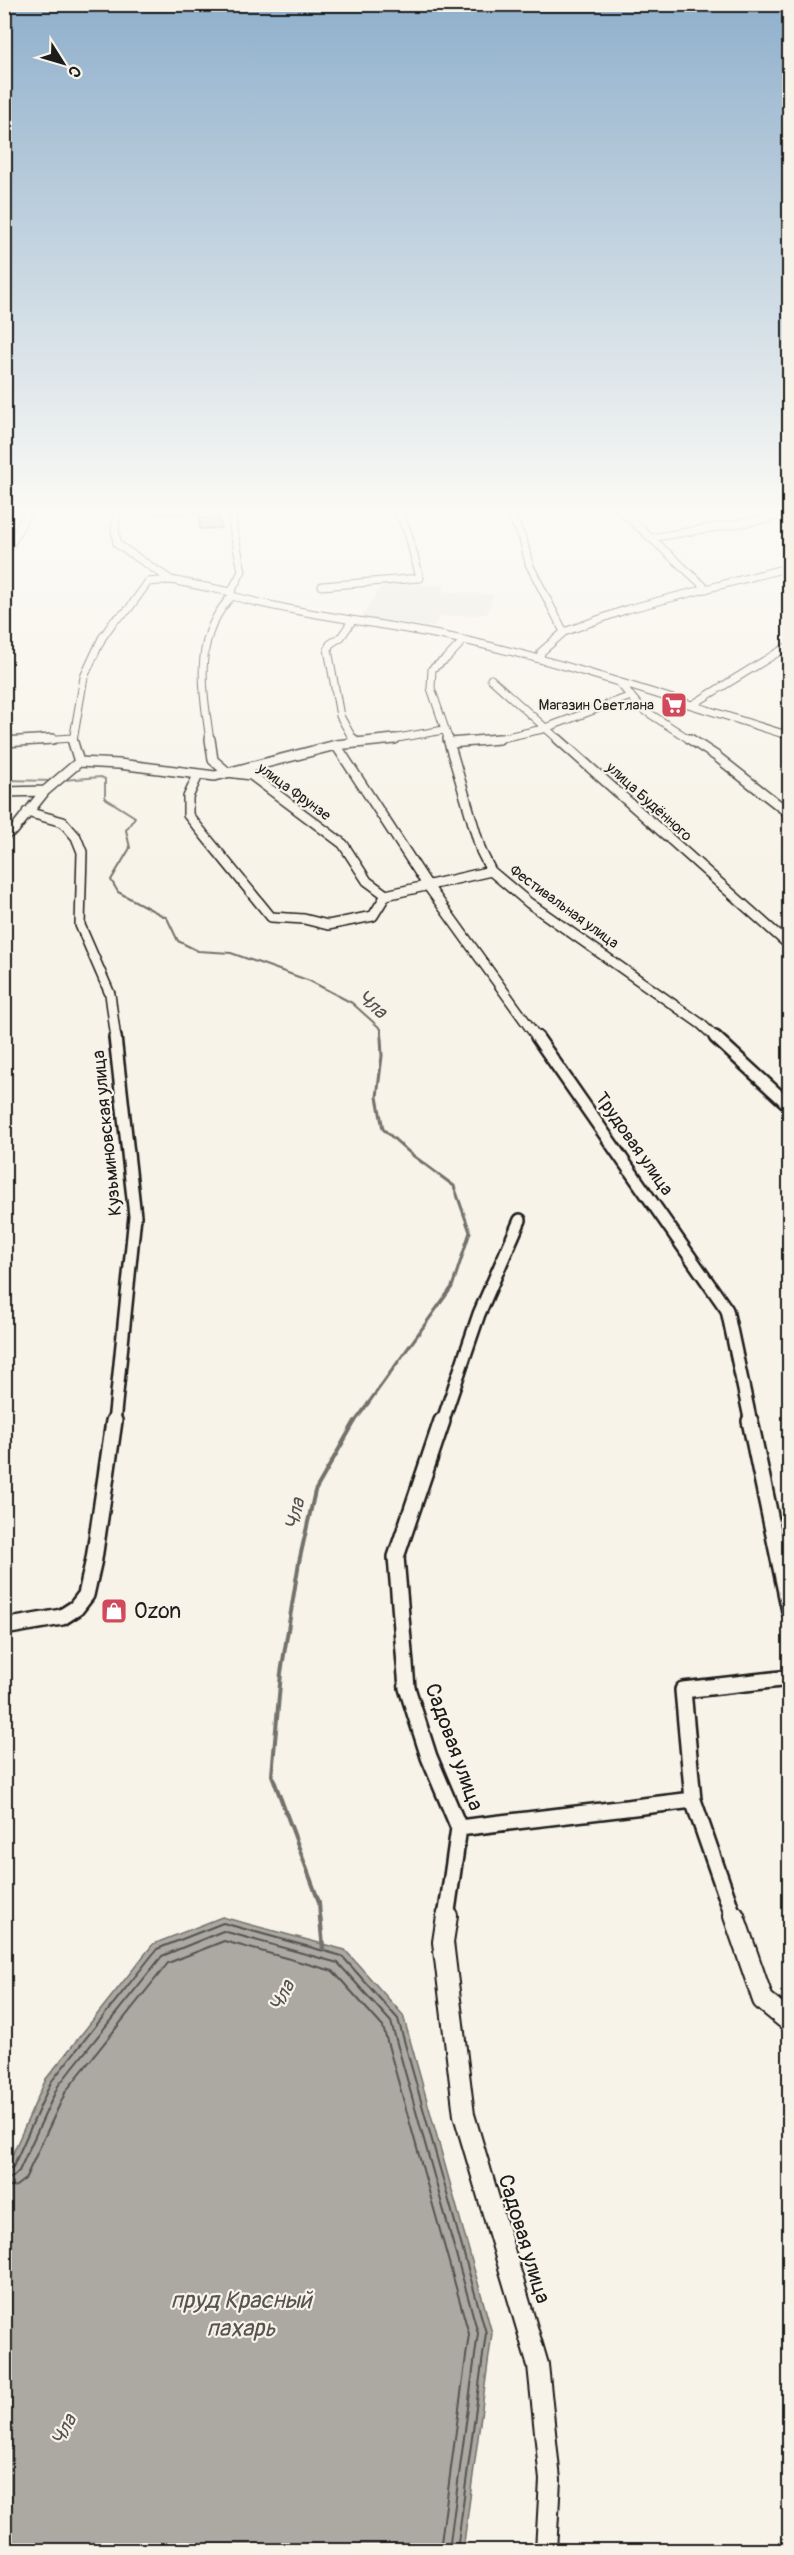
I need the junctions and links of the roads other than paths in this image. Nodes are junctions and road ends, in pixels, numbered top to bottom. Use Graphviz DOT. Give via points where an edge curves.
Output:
graph roads {
  1 [pos="110,627"];
  2 [pos="208,627"];
  3 [pos="348,627"];
  4 [pos="389,627"];
  5 [pos="562,627"];
  6 [pos="577,627"];
  7 [pos="564,632"];
  8 [pos="464,640"];
  9 [pos="789,645"];
  10 [pos="540,659"];
  11 [pos="490,679"];
  12 [pos="620,685"];
  13 [pos="631,696"];
  14 [pos="692,705"];
  15 [pos="444,730"];
  16 [pos="547,730"];
  17 [pos="789,736"];
  18 [pos="72,738"];
  19 [pos="4,742"];
  20 [pos="355,742"];
  21 [pos="450,743"];
  22 [pos="336,745"];
  23 [pos="79,762"];
  24 [pos="226,772"];
  25 [pos="198,776"];
  26 [pos="45,791"];
  27 [pos="4,792"];
  28 [pos="27,812"];
  29 [pos="789,814"];
  30 [pos="4,835"];
  31 [pos="491,872"];
  32 [pos="428,886"];
  33 [pos="386,895"];
  34 [pos="789,946"];
  35 [pos="789,1106"];
  36 [pos="520,1220"];
  37 [pos="789,1611"];
  38 [pos="4,1627"];
  39 [pos="789,1678"];
  40 [pos="693,1800"];
  41 [pos="459,1828"];
  42 [pos="789,2022"];
  43 [pos="546,2550"];
  1 -- 18 [label="street" via="84,677"];
  2 -- 24 [label="street" via="203,665 213,760"];
  3 -- 20 [label="street" via="328,649 340,716"];
  4 -- 8 [label="street"];
  5 -- 7 [label="street"];
  6 -- 7 [label="street"];
  7 -- 10 [label="street" via="541,652"];
  8 -- 10 [label="street"];
  8 -- 15 [label="street, Фестивальная улица" via="432,669 431,688"];
  9 -- 14 [label="street"];
  10 -- 12 [label="street"];
  11 -- 16 [label="street, улица Будённого"];
  12 -- 13 [label="street"];
  12 -- 14 [label="street"];
  13 -- 16 [label="street"];
  13 -- 29 [label="street" via="641,708 716,756"];
  14 -- 17 [label="street"];
  15 -- 20 [label="street"];
  15 -- 21 [label="street, Фестивальная улица"];
  16 -- 21 [label="street" via="497,741"];
  16 -- 34 [label="street, улица Будённого"];
  18 -- 19 [label="street"];
  18 -- 23 [label="street"];
  20 -- 22 [label="street"];
  21 -- 31 [label="street, Фестивальная улица" via="481,851"];
  22 -- 24 [label="street"];
  22 -- 32 [label="street, Трудовая улица"];
  23 -- 25 [label="street"];
  23 -- 26 [label="street"];
  24 -- 25 [label="street"];
  24 -- 33 [label="street, улица Фрунзе" via="251,775 286,800 343,844 367,881"];
  25 -- 33 [label="street" via="188,797 188,815 271,917 304,918 328,926 346,923 374,916"];
  26 -- 27 [label="street"];
  26 -- 28 [label="street"];
  28 -- 30 [label="street" via="14,830"];
  28 -- 38 [label="street, Кузьминовская улица" via="63,822 82,852 80,924 110,994 135,1216 117,1402 86,1595 62,1617"];
  31 -- 32 [label="street"];
  31 -- 35 [label="street, Фестивальная улица" via="528,903 701,1024"];
  32 -- 33 [label="street"];
  32 -- 37 [label="street, Трудовая улица" via="728,1310"];
  36 -- 41 [label="street, Садовая улица" via="479,1314 396,1557 407,1688 429,1757"];
  39 -- 40 [label="street" via="683,1690"];
  40 -- 41 [label="street"];
  40 -- 42 [label="street" via="763,2000"];
  41 -- 43 [label="street, Садовая улица" via="442,1942 464,2115 538,2365 550,2480"];
}
